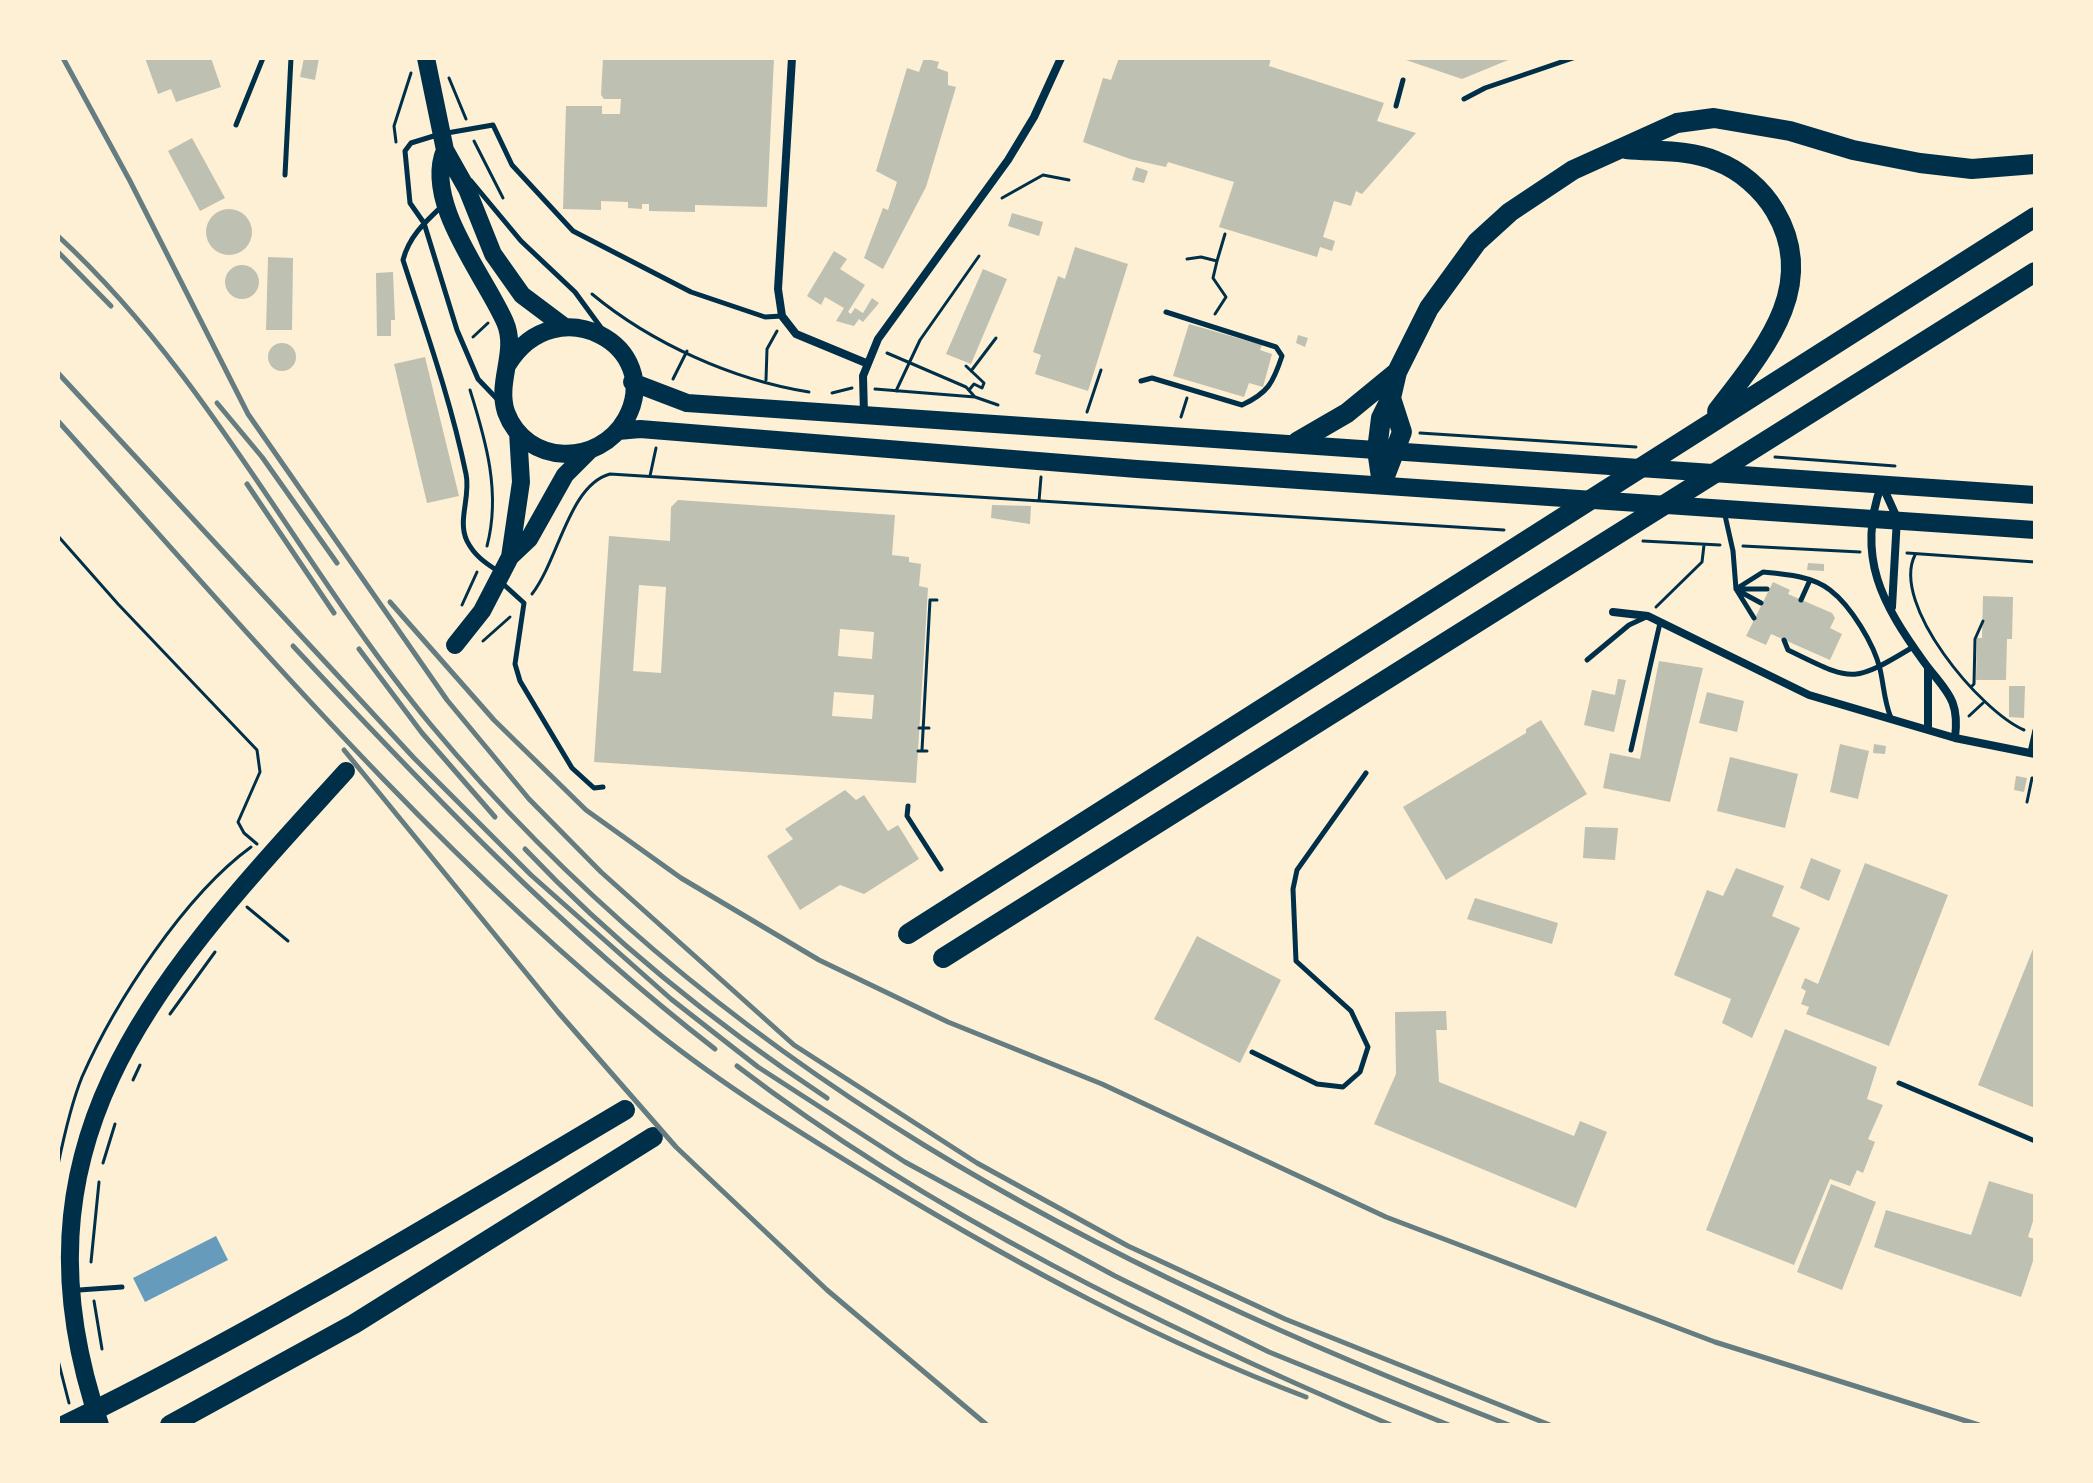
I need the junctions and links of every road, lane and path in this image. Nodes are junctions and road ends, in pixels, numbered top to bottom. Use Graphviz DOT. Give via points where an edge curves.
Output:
graph roads {
  1 [pos="263,58"];
  2 [pos="291,58"];
  3 [pos="426,58"];
  4 [pos="792,58"];
  5 [pos="1061,58"];
  6 [pos="1573,58"];
  7 [pos="1403,80"];
  8 [pos="455,86"];
  9 [pos="1464,99"];
  10 [pos="1396,106"];
  11 [pos="236,125"];
  12 [pos="469,130"];
  13 [pos="442,142"];
  14 [pos="1625,149"];
  15 [pos="2035,164"];
  16 [pos="285,175"];
  17 [pos="1069,180"];
  18 [pos="1002,198"];
  19 [pos="446,203"];
  20 [pos="506,204"];
  21 [pos="2035,217"];
  22 [pos="424,223"];
  23 [pos="1225,234"];
  24 [pos="979,256"];
  25 [pos="1187,259"];
  26 [pos="1217,261"];
  27 [pos="2035,272"];
  28 [pos="589,291"];
  29 [pos="1166,312"];
  30 [pos="784,320"];
  31 [pos="1209,324"];
  32 [pos="562,325"];
  33 [pos="996,338"];
  34 [pos="609,340"];
  35 [pos="874,348"];
  36 [pos="687,351"];
  37 [pos="866,363"];
  38 [pos="909,363"];
  39 [pos="508,364"];
  40 [pos="966,366"];
  41 [pos="1101,370"];
  42 [pos="971,371"];
  43 [pos="1397,372"];
  44 [pos="1141,381"];
  45 [pos="632,382"];
  46 [pos="766,382"];
  47 [pos="671,383"];
  48 [pos="850,387"];
  49 [pos="470,389"];
  50 [pos="885,390"];
  51 [pos="969,390"];
  52 [pos="896,391"];
  53 [pos="817,393"];
  54 [pos="829,394"];
  55 [pos="975,397"];
  56 [pos="505,407"];
  57 [pos="1007,408"];
  58 [pos="1089,409"];
  59 [pos="864,414"];
  60 [pos="1707,424"];
  61 [pos="618,431"];
  62 [pos="518,432"];
  63 [pos="1430,433"];
  64 [pos="1297,442"];
  65 [pos="657,443"];
  66 [pos="1648,448"];
  67 [pos="589,451"];
  68 [pos="1386,451"];
  69 [pos="1768,457"];
  70 [pos="1805,459"];
  71 [pos="650,476"];
  72 [pos="1041,479"];
  73 [pos="1382,484"];
  74 [pos="1882,485"];
  75 [pos="493,487"];
  76 [pos="2035,495"];
  77 [pos="1039,501"];
  78 [pos="1724,510"];
  79 [pos="1870,516"];
  80 [pos="1897,518"];
  81 [pos="1473,528"];
  82 [pos="2035,530"];
  83 [pos="58,536"];
  84 [pos="1673,543"];
  85 [pos="1704,545"];
  86 [pos="1718,545"];
  87 [pos="1742,546"];
  88 [pos="1858,552"];
  89 [pos="1906,553"];
  90 [pos="1915,553"];
  91 [pos="2035,562"];
  92 [pos="504,570"];
  93 [pos="1810,580"];
  94 [pos="1736,589"];
  95 [pos="1767,589"];
  96 [pos="937,600"];
  97 [pos="1801,600"];
  98 [pos="524,603"];
  99 [pos="1761,603"];
  100 [pos="1892,607"];
  101 [pos="1613,612"];
  102 [pos="1648,616"];
  103 [pos="1754,618"];
  104 [pos="1983,621"];
  105 [pos="1661,622"];
  106 [pos="927,638"];
  107 [pos="1784,640"];
  108 [pos="934,642"];
  109 [pos="455,645"];
  110 [pos="1913,647"];
  111 [pos="475,648"];
  112 [pos="1587,660"];
  113 [pos="1928,667"];
  114 [pos="1880,668"];
  115 [pos="1971,687"];
  116 [pos="924,688"];
  117 [pos="931,688"];
  118 [pos="1892,720"];
  119 [pos="1928,729"];
  120 [pos="2034,732"];
  121 [pos="1955,738"];
  122 [pos="1631,750"];
  123 [pos="922,751"];
  124 [pos="2032,754"];
  125 [pos="346,771"];
  126 [pos="1366,773"];
  127 [pos="2035,778"];
  128 [pos="603,787"];
  129 [pos="2027,802"];
  130 [pos="908,806"];
  131 [pos="270,855"];
  132 [pos="941,869"];
  133 [pos="256,896"];
  134 [pos="240,906"];
  135 [pos="908,934"];
  136 [pos="222,941"];
  137 [pos="288,941"];
  138 [pos="943,958"];
  139 [pos="162,1026"];
  140 [pos="1252,1052"];
  141 [pos="140,1065"];
  142 [pos="1899,1083"];
  143 [pos="127,1091"];
  144 [pos="625,1110"];
  145 [pos="117,1117"];
  146 [pos="653,1137"];
  147 [pos="2035,1141"];
  148 [pos="122,1287"];
  149 [pos="92,1288"];
  150 [pos="70,1290"];
  151 [pos="103,1357"];
  152 [pos="58,1360"];
  153 [pos="69,1418"];
  154 [pos="173,1424"];
  155 [pos="100,1425"];
  1 -- 11 [label="lane"];
  2 -- 16 [label="lane"];
  3 -- 13 [label="main road"];
  4 -- 30 [label="street" via="778,289"];
  5 -- 35 [label="street" via="1008,160"];
  6 -- 9 [label="lane"];
  7 -- 10 [label="lane"];
  8 -- 12 [label="path"];
  12 -- 13 [label="lane"];
  12 -- 20 [label="path"];
  12 -- 30 [label="lane" via="493,125 512,165 573,231 691,292"];
  13 -- 19 [label="main road" via="438,173"];
  13 -- 22 [label="lane" via="411,143 405,151 410,203"];
  13 -- 32 [label="main road" via="493,254 535,308"];
  13 -- 34 [label="lane" via="521,241 575,292"];
  14 -- 15 [label="highway" via="1677,123 1714,118 1920,163 1972,169"];
  14 -- 43 [label="highway" via="1573,170 1477,242 1429,308"];
  14 -- 60 [label="highway" via="1699,155 1735,170 1768,199 1783,224 1790,249 1789,299 1777,327"];
  17 -- 18 [label="path" via="1043,175"];
  19 -- 22 [label="lane"];
  19 -- 39 [label="main road" via="505,322"];
  21 -- 60 [label="highway"];
  22 -- 56 [label="lane" via="463,346 478,379"];
  22 -- 92 [label="lane" via="403,260 449,399 467,479 466,540 483,561"];
  23 -- 26 [label="path"];
  24 -- 38 [label="path"];
  25 -- 26 [label="path"];
  26 -- 31 [label="path" via="1213,278 1226,297"];
  27 -- 138 [label="highway"];
  28 -- 36 [label="path" via="621,316"];
  29 -- 31 [label="lane"];
  30 -- 37 [label="street" via="796,334"];
  30 -- 46 [label="path" via="771,336"];
  31 -- 44 [label="lane" via="1281,350 1270,390 1242,405 1152,378"];
  32 -- 34 [label="main road" via="587,328"];
  32 -- 39 [label="main road" via="531,338"];
  33 -- 42 [label="path"];
  34 -- 45 [label="main road" via="624,359"];
  35 -- 37 [label="street"];
  35 -- 38 [label="path"];
  36 -- 46 [label="path"];
  36 -- 47 [label="path"];
  37 -- 59 [label="street"];
  38 -- 51 [label="path"];
  38 -- 52 [label="path"];
  39 -- 56 [label="main road" via="502,388"];
  40 -- 42 [label="path"];
  41 -- 58 [label="path"];
  42 -- 51 [label="path" via="984,383"];
  43 -- 64 [label="highway" via="1347,413"];
  43 -- 68 [label="highway" via="1381,418"];
  45 -- 59 [label="main road" via="687,403"];
  45 -- 61 [label="main road" via="629,412"];
  46 -- 53 [label="path"];
  48 -- 54 [label="path"];
  49 -- 75 [label="path"];
  50 -- 52 [label="path"];
  51 -- 55 [label="path"];
  52 -- 55 [label="path"];
  55 -- 57 [label="path"];
  56 -- 62 [label="main road"];
  59 -- 64 [label="main road"];
  60 -- 135 [label="highway"];
  61 -- 67 [label="main road"];
  61 -- 73 [label="main road"];
  62 -- 67 [label="main road" via="552,453"];
  62 -- 92 [label="main road" via="521,482"];
  63 -- 66 [label="path"];
  64 -- 68 [label="main road"];
  65 -- 71 [label="path"];
  67 -- 92 [label="main road" via="565,475 529,539"];
  68 -- 73 [label="highway"];
  68 -- 74 [label="main road"];
  69 -- 70 [label="path"];
  71 -- 77 [label="path"];
  71 -- 98 [label="path" via="610,474 588,484 549,568"];
  72 -- 77 [label="path"];
  73 -- 78 [label="main road"];
  74 -- 76 [label="main road"];
  74 -- 79 [label="street"];
  74 -- 80 [label="street"];
  77 -- 81 [label="path"];
  78 -- 79 [label="main road"];
  78 -- 94 [label="lane"];
  79 -- 80 [label="main road"];
  79 -- 100 [label="street" via="1879,586"];
  80 -- 82 [label="main road"];
  80 -- 100 [label="street"];
  83 -- 131 [label="path" via="257,750 260,772 238,822"];
  84 -- 85 [label="path"];
  85 -- 86 [label="path"];
  85 -- 102 [label="path" via="1702,562"];
  87 -- 88 [label="path"];
  89 -- 90 [label="path"];
  90 -- 91 [label="path"];
  90 -- 115 [label="path" via="1909,577 1919,610"];
  92 -- 98 [label="lane"];
  92 -- 109 [label="main road" via="482,611"];
  93 -- 94 [label="lane" via="1763,572"];
  93 -- 97 [label="lane"];
  93 -- 114 [label="lane" via="1830,590 1843,605 1869,641"];
  94 -- 95 [label="lane"];
  94 -- 99 [label="lane"];
  94 -- 103 [label="lane"];
  96 -- 106 [label="path" via="930,600"];
  98 -- 111 [label="path"];
  98 -- 128 [label="lane" via="515,664 520,681 572,768 594,788"];
  100 -- 110 [label="street"];
  101 -- 102 [label="street"];
  102 -- 105 [label="street"];
  102 -- 112 [label="lane"];
  104 -- 115 [label="path" via="1975,639"];
  105 -- 118 [label="street" via="1809,695"];
  105 -- 122 [label="lane"];
  106 -- 108 [label="path"];
  106 -- 116 [label="path"];
  107 -- 114 [label="lane" via="1788,650 1834,672 1861,676"];
  110 -- 113 [label="street"];
  110 -- 114 [label="lane"];
  113 -- 119 [label="street"];
  113 -- 121 [label="street" via="1952,697"];
  114 -- 118 [label="lane" via="1883,699"];
  115 -- 120 [label="path" via="1996,715"];
  116 -- 117 [label="path"];
  116 -- 123 [label="path"];
  118 -- 119 [label="street"];
  119 -- 121 [label="street"];
  120 -- 124 [label="lane"];
  121 -- 124 [label="street"];
  125 -- 131 [label="main road"];
  126 -- 140 [label="lane" via="1297,870 1293,889 1296,961 1351,1011 1368,1047 1360,1072 1343,1087 1317,1084"];
  127 -- 129 [label="path"];
  130 -- 132 [label="lane" via="907,816"];
  131 -- 134 [label="main road"];
  133 -- 134 [label="path"];
  134 -- 137 [label="path"];
  134 -- 150 [label="main road" via="161,985 98,1101 73,1192"];
  136 -- 139 [label="path"];
  141 -- 143 [label="path"];
  142 -- 147 [label="lane"];
  144 -- 153 [label="highway" via="155,1381"];
  145 -- 149 [label="path" via="100,1170"];
  146 -- 154 [label="highway" via="354,1324"];
  148 -- 149 [label="lane"];
  149 -- 150 [label="lane"];
  149 -- 151 [label="path"];
  150 -- 155 [label="main road" via="77,1347"];
  152 -- 153 [label="path"];
}
